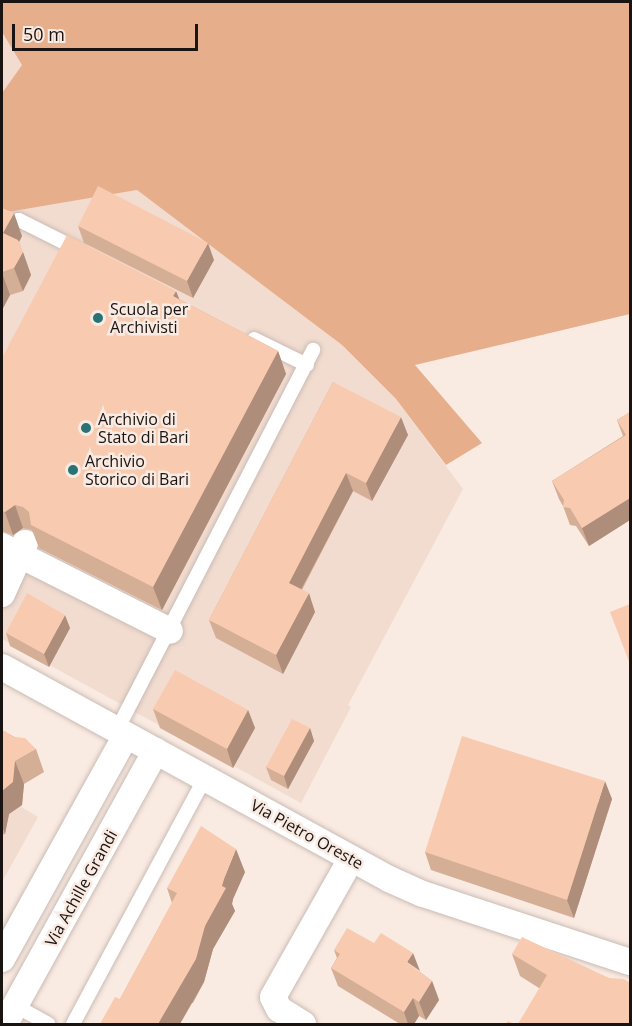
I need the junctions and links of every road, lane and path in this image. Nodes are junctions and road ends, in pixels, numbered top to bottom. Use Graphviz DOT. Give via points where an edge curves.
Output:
graph roads {
  1 [pos="2,223"];
  2 [pos="64,243"];
  3 [pos="96,259"];
  4 [pos="53,267"];
  5 [pos="243,333"];
  6 [pos="313,351"];
  7 [pos="307,365"];
  8 [pos="15,548"];
  9 [pos="2,594"];
  10 [pos="170,631"];
  11 [pos="2,667"];
  12 [pos="121,733"];
  13 [pos="156,751"];
  14 [pos="205,778"];
  15 [pos="351,859"];
  16 [pos="2,959"];
  17 [pos="630,962"];
  18 [pos="10,1016"];
  19 [pos="48,1024"];
  20 [pos="74,1024"];
  21 [pos="303,1024"];
  1 -- 2 [label="lane" via="19,220"];
  2 -- 3 [label="lane"];
  2 -- 4 [label="street"];
  5 -- 7 [label="lane"];
  6 -- 7 [label="lane"];
  7 -- 10 [label="lane"];
  8 -- 9 [label="street"];
  8 -- 10 [label="street"];
  10 -- 12 [label="lane"];
  11 -- 12 [label="street, Via Pietro Oreste"];
  12 -- 13 [label="street, Via Pietro Oreste"];
  12 -- 16 [label="street"];
  13 -- 14 [label="street, Via Pietro Oreste"];
  13 -- 18 [label="street, Via Achille Grandi"];
  14 -- 15 [label="street, Via Pietro Oreste"];
  14 -- 20 [label="lane"];
  15 -- 17 [label="street, Via Pietro Oreste" via="423,894"];
  15 -- 21 [label="street" via="273,998 279,1009"];
  18 -- 19 [label="lane"];
}
